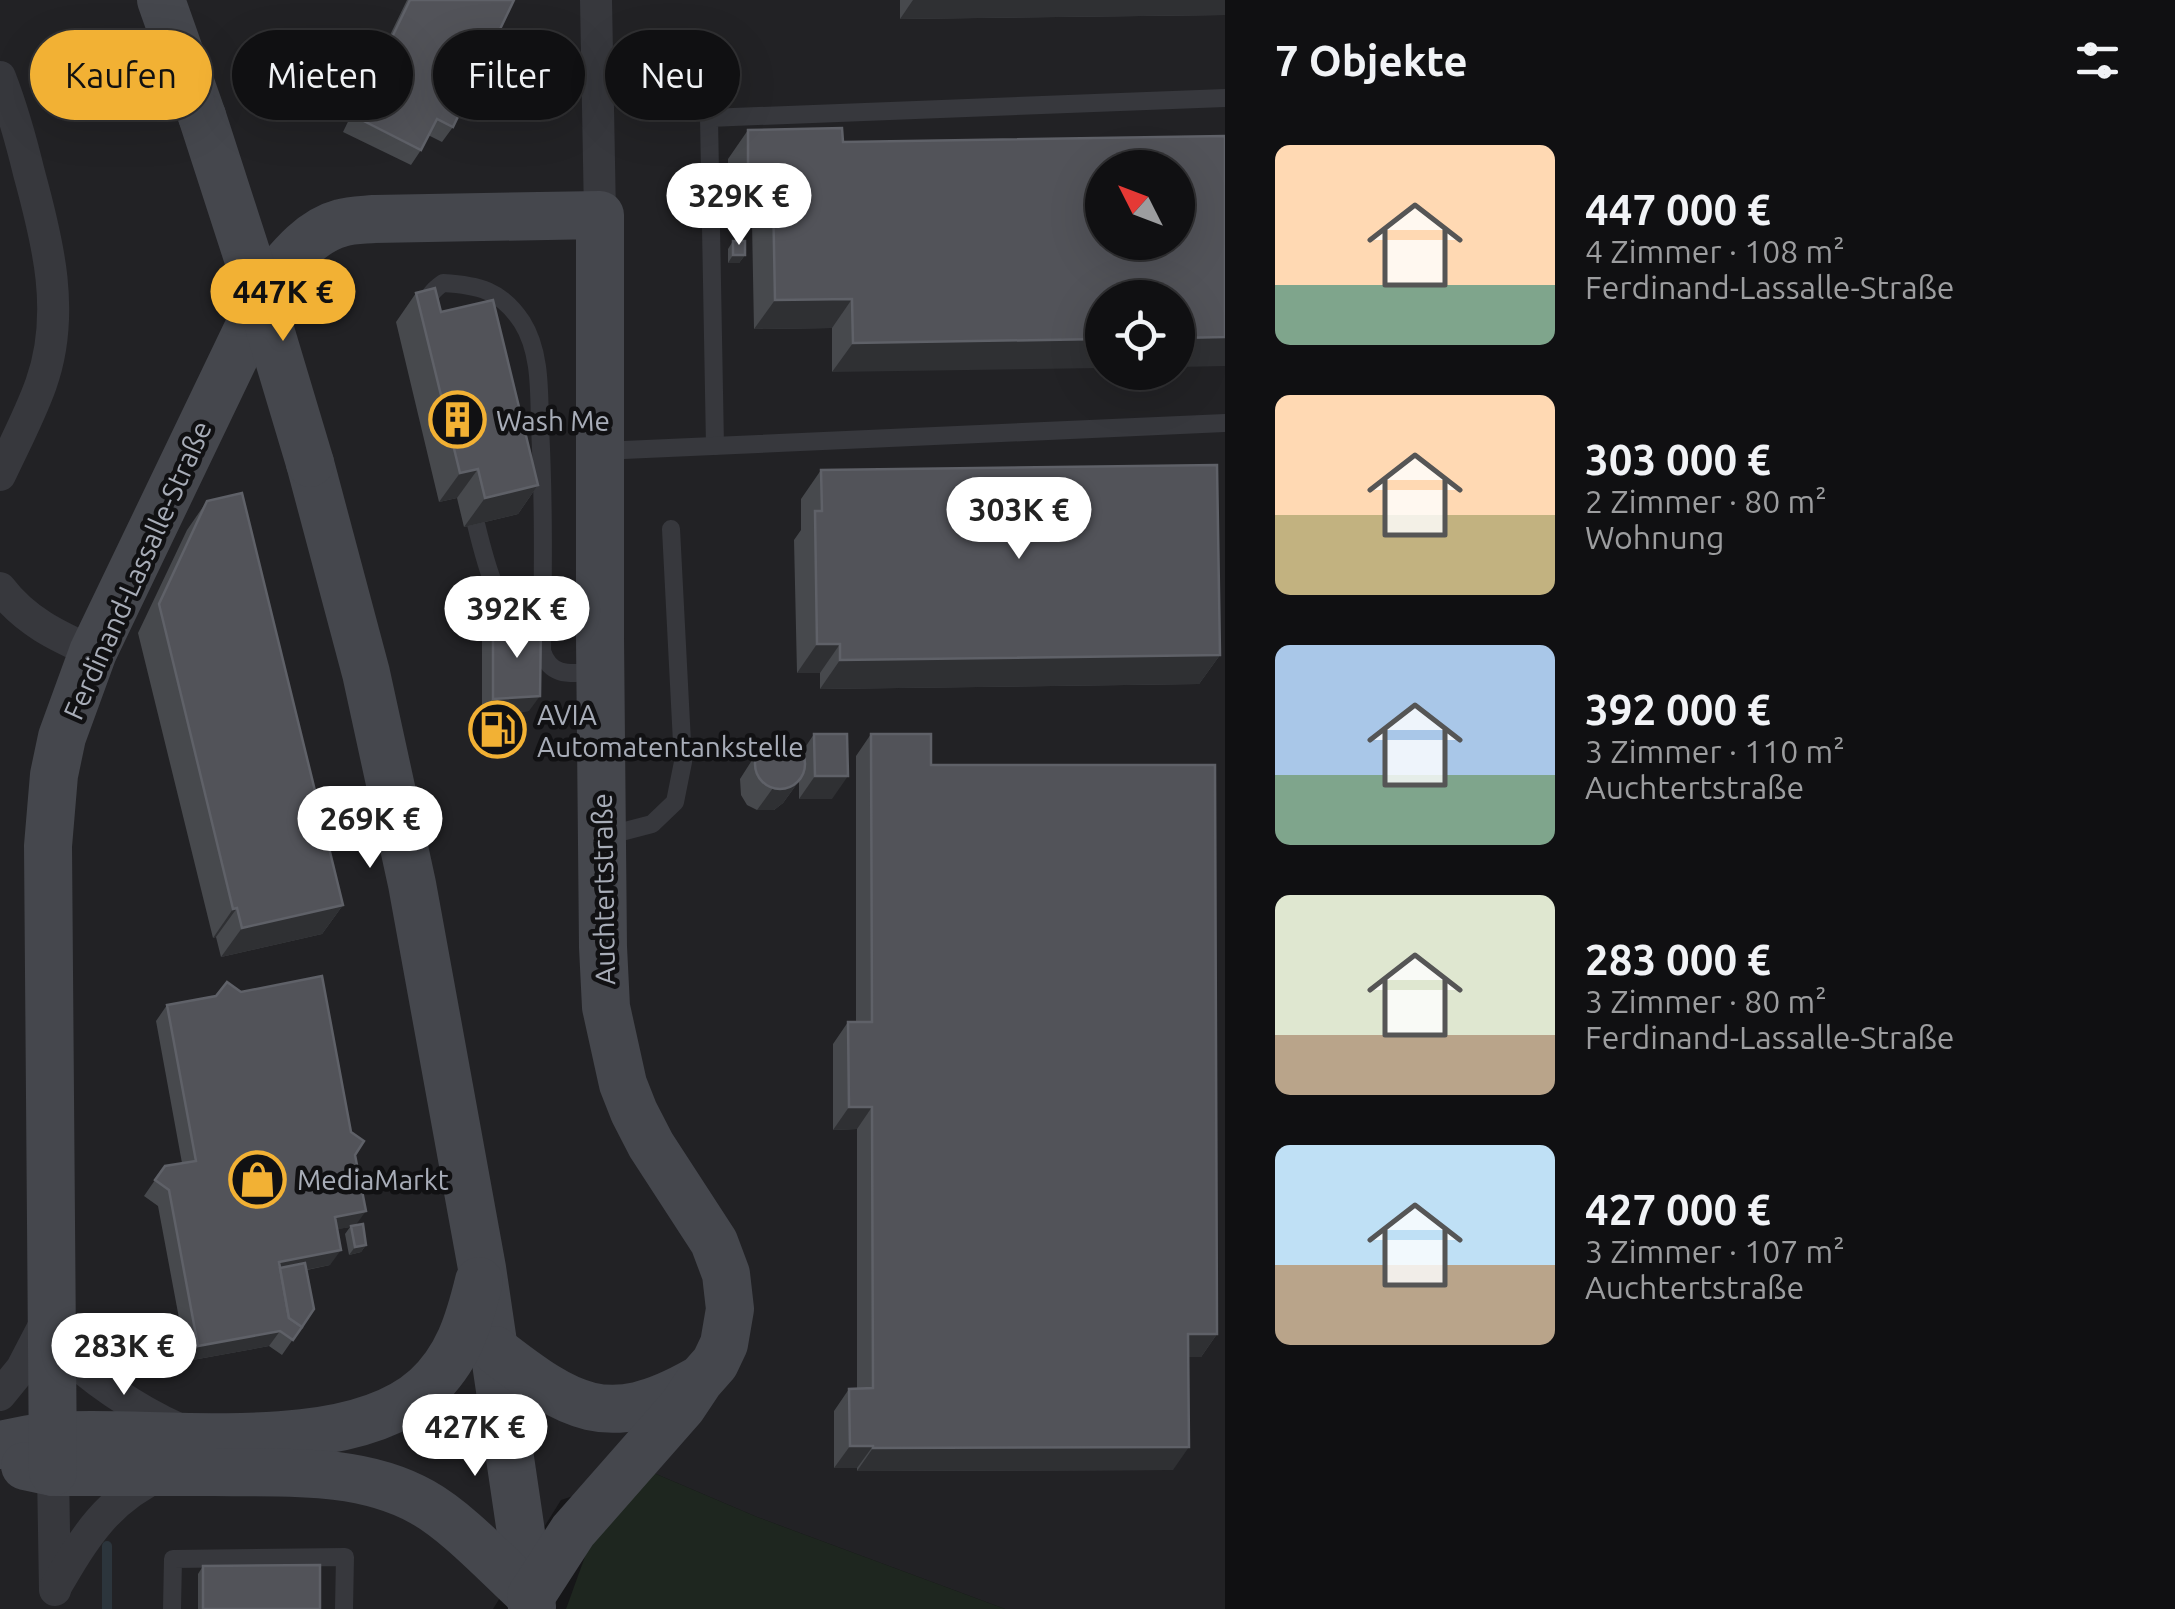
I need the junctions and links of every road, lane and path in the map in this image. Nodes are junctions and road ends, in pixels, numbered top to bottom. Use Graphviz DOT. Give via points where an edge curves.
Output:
graph roads {
  1 [pos="161,0"];
  2 [pos="596,0"];
  3 [pos="0,77"];
  4 [pos="1225,98"];
  5 [pos="600,215"];
  6 [pos="430,329"];
  7 [pos="1225,423"];
  8 [pos="715,446"];
  9 [pos="600,451"];
  10 [pos="0,475"];
  11 [pos="476,524"];
  12 [pos="671,529"];
  13 [pos="0,588"];
  14 [pos="542,651"];
  15 [pos="93,652"];
  16 [pos="600,672"];
  17 [pos="602,837"];
  18 [pos="482,1268"];
  19 [pos="52,1326"];
  20 [pos="495,1350"];
  21 [pos="700,1380"];
  22 [pos="0,1395"];
  23 [pos="0,1445"];
  24 [pos="52,1454"];
  25 [pos="182,1455"];
  26 [pos="0,1460"];
  27 [pos="55,1599"];
  28 [pos="532,1603"];
  29 [pos="172,1609"];
  30 [pos="344,1609"];
  1 -- 18 [label="main road, bridge" via="257,286 348,600 412,884"];
  2 -- 5 [label="street, Auchtertstraße"];
  3 -- 10 [label="street" via="40,214 54,304 42,382"];
  4 -- 8 [label="lane" via="709,118"];
  5 -- 9 [label="main road, Auchtertstraße"];
  5 -- 15 [label="main road, Ferdinand-Lassalle-Straße" via="374,219 314,235 271,281"];
  6 -- 14 [label="lane" via="433,290 442,284 482,287 508,305 530,339 538,376"];
  7 -- 8 [label="lane"];
  8 -- 9 [label="lane"];
  9 -- 16 [label="main road, Auchtertstraße"];
  11 -- 14 [label="lane" via="508,615"];
  12 -- 17 [label="lane" via="683,762 678,789 652,824"];
  13 -- 15 [label="street" via="32,622"];
  14 -- 16 [label="lane" via="552,669"];
  15 -- 19 [label="main road, Ferdinand-Lassalle-Straße" via="62,737 50,809"];
  16 -- 17 [label="main road, Auchtertstraße"];
  17 -- 21 [label="main road, Auchtertstraße" via="606,1007 623,1084 726,1274 724,1344"];
  18 -- 20 [label="main road"];
  18 -- 25 [label="main road" via="462,1340 444,1369 403,1406 332,1430"];
  19 -- 22 [label="street"];
  19 -- 24 [label="main road, Ferdinand-Lassalle-Straße"];
  19 -- 25 [label="street" via="110,1392 144,1414"];
  20 -- 21 [label="main road" via="550,1392 600,1410 666,1399"];
  20 -- 28 [label="main road"];
  21 -- 28 [label="main road, Auchtertstraße" via="573,1531"];
  23 -- 24 [label="main road"];
  24 -- 25 [label="main road"];
  24 -- 26 [label="main road"];
  24 -- 27 [label="street, Ferdinand-Lassalle-Straße"];
  25 -- 27 [label="street" via="116,1503 85,1538"];
  25 -- 28 [label="main road" via="389,1487 449,1521"];
  29 -- 30 [label="lane" via="174,1559 345,1558"];
}
